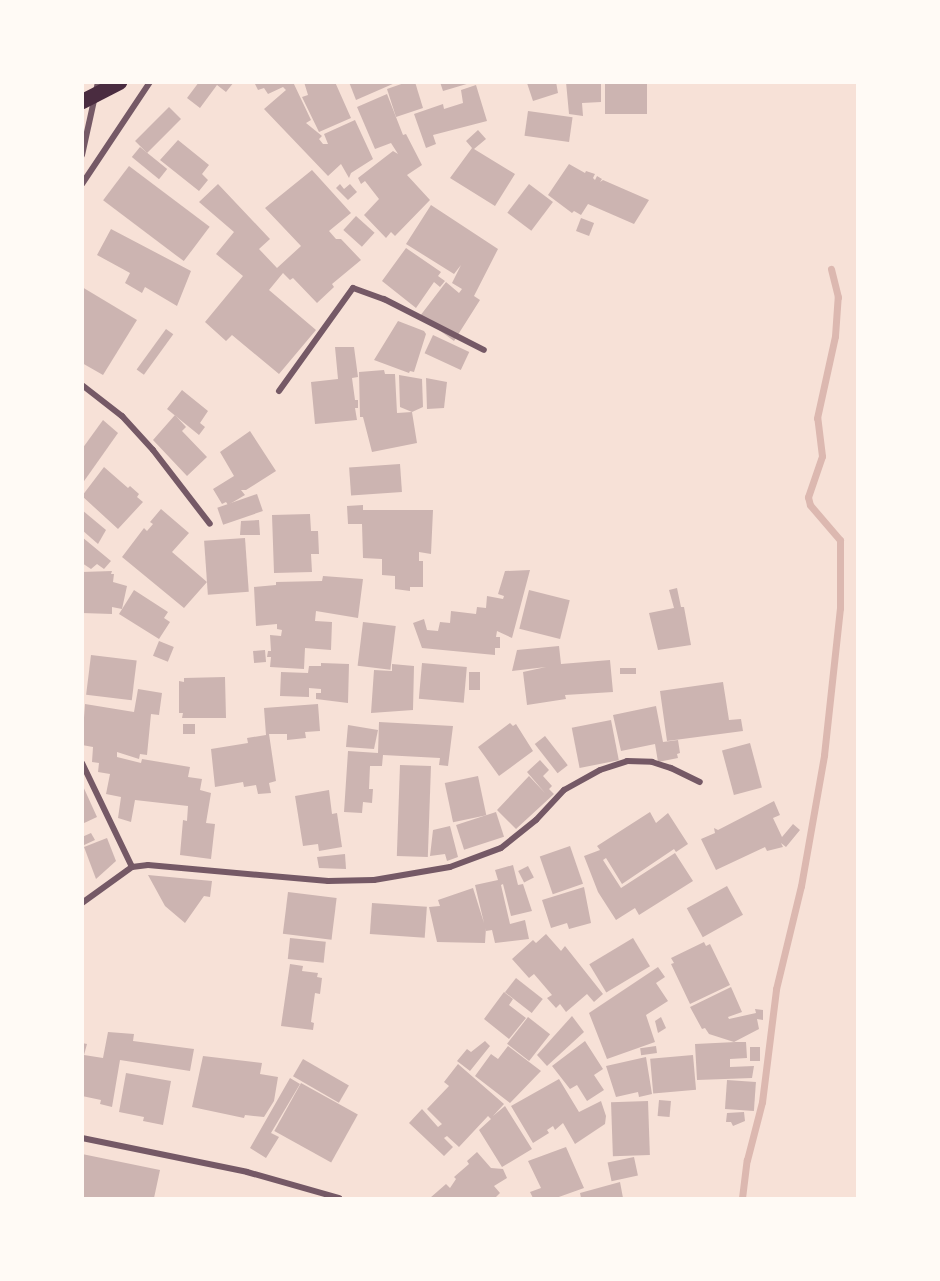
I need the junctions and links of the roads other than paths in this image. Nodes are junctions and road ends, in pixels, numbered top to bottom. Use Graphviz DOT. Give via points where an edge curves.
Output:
graph roads {
  1 [pos="119,82"];
  2 [pos="150,82"];
  3 [pos="98,88"];
  4 [pos="82,101"];
  5 [pos="82,155"];
  6 [pos="82,184"];
  7 [pos="484,350"];
  8 [pos="82,386"];
  9 [pos="279,391"];
  10 [pos="210,524"];
  11 [pos="82,763"];
  12 [pos="699,782"];
  13 [pos="132,867"];
  14 [pos="82,903"];
  15 [pos="82,1138"];
  16 [pos="339,1198"];
  1 -- 3 [label="main road"];
  2 -- 6 [label="street"];
  3 -- 4 [label="main road"];
  3 -- 5 [label="street"];
  7 -- 9 [label="street" via="384,299 353,288"];
  8 -- 10 [label="street" via="122,416"];
  11 -- 13 [label="street"];
  12 -- 13 [label="street" via="652,762 627,761 600,770 564,790 536,820 501,848 450,867 412,875 328,881 182,866"];
  13 -- 14 [label="street"];
  15 -- 16 [label="street" via="247,1172"];
}
